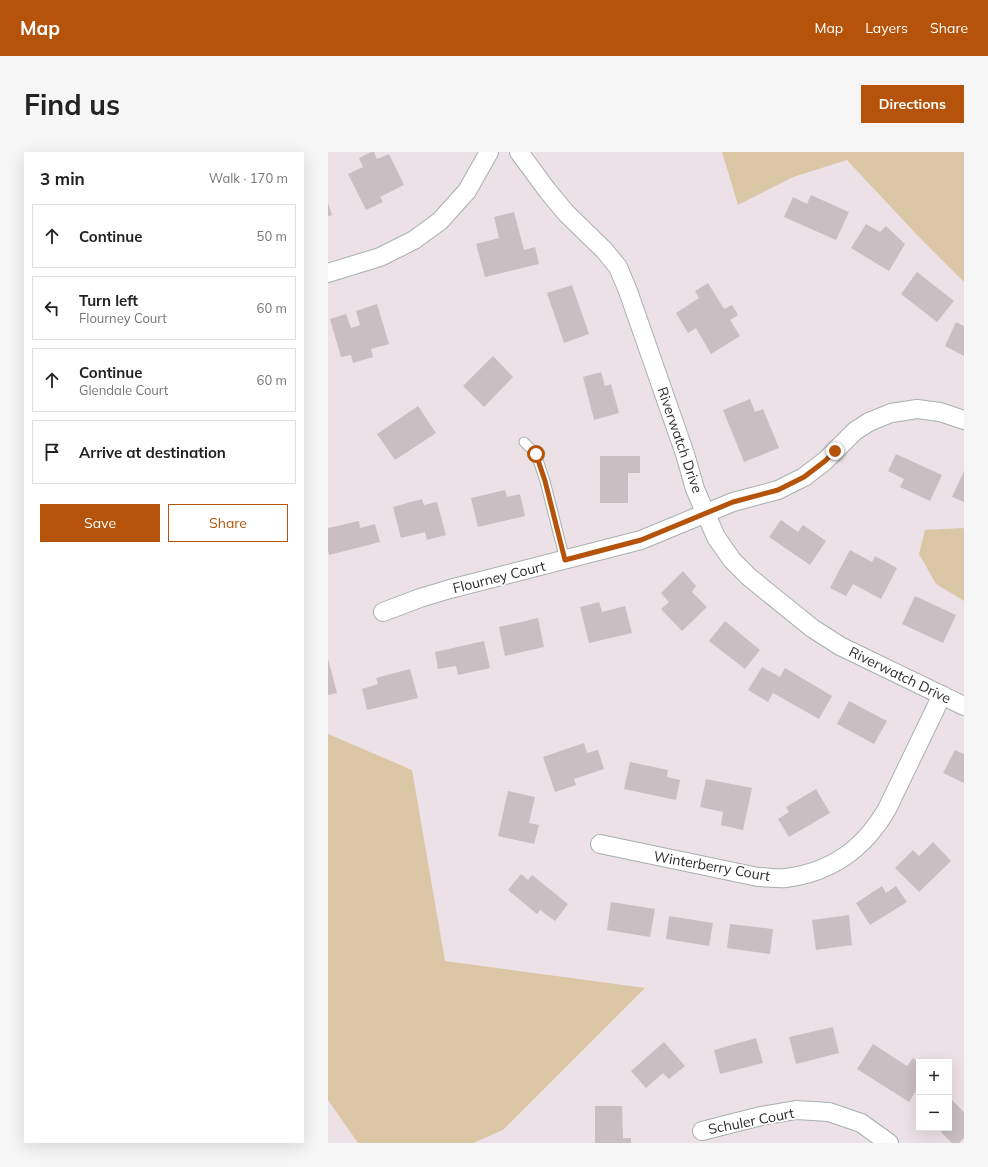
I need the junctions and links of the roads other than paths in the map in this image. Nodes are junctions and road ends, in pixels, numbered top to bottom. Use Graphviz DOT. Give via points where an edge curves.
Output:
graph roads {
  1 [pos="489,152"];
  2 [pos="519,152"];
  3 [pos="328,273"];
  4 [pos="964,420"];
  5 [pos="524,442"];
  6 [pos="706,513"];
  7 [pos="565,560"];
  8 [pos="383,612"];
  9 [pos="942,695"];
  10 [pos="964,706"];
  11 [pos="600,844"];
  12 [pos="702,1131"];
  13 [pos="889,1143"];
  1 -- 3 [label="street" via="467,191 440,220 414,240 380,256"];
  2 -- 6 [label="street, Riverwatch Drive" via="566,213 604,250 618,268 685,454 695,489"];
  4 -- 6 [label="street, Flourney Court" via="940,412 917,409 891,413 868,422 855,431 825,461 804,477 778,490 733,502"];
  5 -- 7 [label="lane" via="536,454"];
  6 -- 7 [label="street, Flourney Court" via="641,540"];
  6 -- 9 [label="street, Riverwatch Drive" via="716,537 732,560 806,624 840,646"];
  7 -- 8 [label="street, Flourney Court" via="435,594"];
  9 -- 10 [label="street, Riverwatch Drive"];
  9 -- 11 [label="street, Winterberry Court" via="878,825 854,850 812,873 784,878 758,876"];
  12 -- 13 [label="street, Schuler Court" via="796,1110 829,1112 861,1123"];
}
